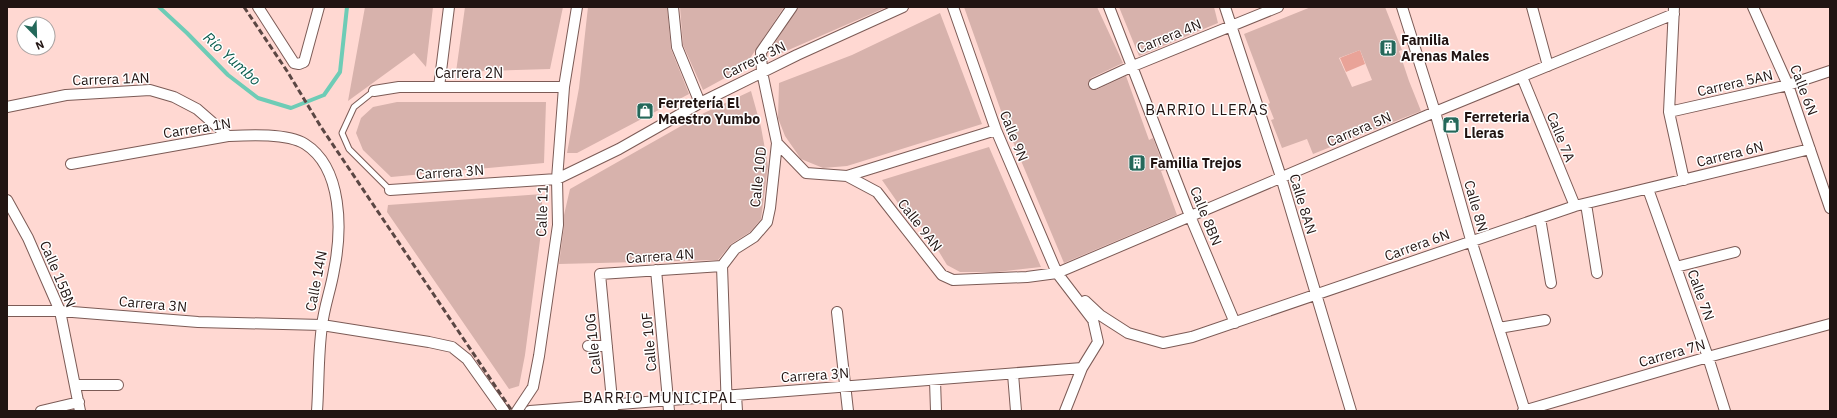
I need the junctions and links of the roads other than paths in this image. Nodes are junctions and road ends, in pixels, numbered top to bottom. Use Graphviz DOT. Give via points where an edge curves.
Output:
graph roads {
  1 [pos="258,7"];
  2 [pos="319,7"];
  3 [pos="449,7"];
  4 [pos="577,7"];
  5 [pos="673,7"];
  6 [pos="792,7"];
  7 [pos="903,7"];
  8 [pos="953,7"];
  9 [pos="1109,7"];
  10 [pos="1226,7"];
  11 [pos="1278,7"];
  12 [pos="1402,7"];
  13 [pos="1532,7"];
  14 [pos="1753,7"];
  15 [pos="1674,11"];
  16 [pos="1231,26"];
  17 [pos="1133,66"];
  18 [pos="1548,66"];
  19 [pos="762,72"];
  20 [pos="1830,72"];
  21 [pos="1522,77"];
  22 [pos="1094,84"];
  23 [pos="1788,85"];
  24 [pos="439,87"];
  25 [pos="564,87"];
  26 [pos="374,91"];
  27 [pos="700,103"];
  28 [pos="7,107"];
  29 [pos="1435,112"];
  30 [pos="1669,112"];
  31 [pos="996,130"];
  32 [pos="228,136"];
  33 [pos="777,143"];
  34 [pos="1810,149"];
  35 [pos="321,159"];
  36 [pos="71,164"];
  37 [pos="847,176"];
  38 [pos="1281,177"];
  39 [pos="557,179"];
  40 [pos="1684,180"];
  41 [pos="1648,189"];
  42 [pos="390,190"];
  43 [pos="7,200"];
  44 [pos="1586,204"];
  45 [pos="1575,206"];
  46 [pos="1830,208"];
  47 [pos="1190,216"];
  48 [pos="1540,218"];
  49 [pos="1471,240"];
  50 [pos="1735,252"];
  51 [pos="722,266"];
  52 [pos="1676,267"];
  53 [pos="656,270"];
  54 [pos="1057,273"];
  55 [pos="1597,273"];
  56 [pos="600,274"];
  57 [pos="1551,283"];
  58 [pos="1317,295"];
  59 [pos="7,311"];
  60 [pos="60,311"];
  61 [pos="837,312"];
  62 [pos="1545,320"];
  63 [pos="1235,323"];
  64 [pos="1830,324"];
  65 [pos="322,325"];
  66 [pos="1499,328"];
  67 [pos="588,346"];
  68 [pos="607,346"];
  69 [pos="1708,357"];
  70 [pos="1082,368"];
  71 [pos="1013,374"];
  72 [pos="935,380"];
  73 [pos="75,385"];
  74 [pos="118,385"];
  75 [pos="845,387"];
  76 [pos="731,395"];
  77 [pos="668,400"];
  78 [pos="80,407"];
  79 [pos="613,407"];
  80 [pos="533,410"];
  81 [pos="41,411"];
  82 [pos="317,411"];
  83 [pos="504,411"];
  84 [pos="517,411"];
  85 [pos="669,411"];
  86 [pos="727,411"];
  87 [pos="737,411"];
  88 [pos="848,411"];
  89 [pos="936,411"];
  90 [pos="1016,411"];
  91 [pos="1064,411"];
  92 [pos="1351,411"];
  93 [pos="1524,411"];
  94 [pos="1724,411"];
  1 -- 2 [label="street" via="294,63 299,64 304,62"];
  3 -- 24 [label="street"];
  4 -- 25 [label="street, Calle 11"];
  5 -- 27 [label="street" via="677,47"];
  6 -- 19 [label="street, Calle 10D" via="761,52"];
  7 -- 19 [label="street, Carrera 3N"];
  8 -- 31 [label="street, Calle 9N"];
  9 -- 17 [label="street, Calle 8BN"];
  10 -- 16 [label="street, Calle 8AN"];
  11 -- 16 [label="street, Carrera 4N"];
  12 -- 29 [label="street, Calle 8N"];
  13 -- 18 [label="street"];
  14 -- 23 [label="street, Calle 6N"];
  15 -- 18 [label="street, Carrera 5N"];
  15 -- 30 [label="street"];
  16 -- 17 [label="street, Carrera 4N"];
  16 -- 38 [label="street, Calle 8AN"];
  17 -- 22 [label="street, Carrera 4N"];
  17 -- 47 [label="street, Calle 8BN"];
  18 -- 21 [label="street, Carrera 5N"];
  19 -- 27 [label="street, Carrera 3N"];
  19 -- 33 [label="street, Calle 10D"];
  20 -- 23 [label="street, Carrera 5AN"];
  21 -- 29 [label="street, Carrera 5N"];
  21 -- 45 [label="street, Calle 7A"];
  23 -- 30 [label="street, Carrera 5AN"];
  23 -- 34 [label="street, Calle 6N"];
  24 -- 25 [label="street, Carrera 2N"];
  24 -- 26 [label="street, Carrera 2N"];
  25 -- 39 [label="street, Calle 11"];
  26 -- 42 [label="lane" via="354,107 342,133 349,149"];
  27 -- 39 [label="street, Carrera 3N" via="619,149"];
  28 -- 32 [label="street, Carrera 1AN" via="66,95 150,90 174,97 197,109"];
  29 -- 38 [label="street, Carrera 5N"];
  29 -- 49 [label="street, Calle 8N"];
  30 -- 40 [label="street"];
  31 -- 37 [label="street"];
  31 -- 54 [label="street, Calle 9N"];
  32 -- 35 [label="street, Carrera 1N" via="286,138 305,144"];
  32 -- 36 [label="street, Carrera 1N"];
  33 -- 37 [label="street, Calle 9AN" via="806,173"];
  33 -- 51 [label="street, Calle 10D" via="767,222 754,237 735,249"];
  34 -- 40 [label="street, Carrera 6N"];
  34 -- 46 [label="street, Calle 6N"];
  35 -- 65 [label="street, Calle 14N" via="333,181 338,209 334,269"];
  37 -- 54 [label="street, Calle 9AN" via="876,192 942,275 953,280"];
  38 -- 47 [label="street, Carrera 5N"];
  38 -- 58 [label="street, Calle 8AN"];
  39 -- 42 [label="street, Carrera 3N"];
  39 -- 84 [label="street, Calle 11" via="558,225 539,356 533,387"];
  40 -- 41 [label="street, Carrera 6N"];
  41 -- 44 [label="street, Carrera 6N"];
  41 -- 52 [label="street, Calle 7N"];
  43 -- 60 [label="street, Calle 15BN" via="28,238"];
  44 -- 45 [label="street, Carrera 6N"];
  44 -- 55 [label="street"];
  45 -- 48 [label="street, Carrera 6N"];
  47 -- 54 [label="street, Carrera 5N"];
  47 -- 63 [label="street, Calle 8BN"];
  48 -- 49 [label="street, Carrera 6N"];
  48 -- 57 [label="street"];
  49 -- 58 [label="street, Carrera 6N"];
  49 -- 66 [label="street, Calle 8N"];
  50 -- 52 [label="street"];
  51 -- 53 [label="street, Carrera 4N"];
  51 -- 76 [label="street"];
  52 -- 69 [label="street, Calle 7N"];
  53 -- 56 [label="street, Carrera 4N"];
  53 -- 77 [label="street, Calle 10F"];
  54 -- 63 [label="street, Carrera 6N" via="1100,315 1128,333 1163,343"];
  54 -- 70 [label="street" via="1093,320 1098,342"];
  56 -- 68 [label="street, Calle 10G"];
  58 -- 63 [label="street, Carrera 6N"];
  58 -- 92 [label="street, Calle 8AN"];
  59 -- 60 [label="street, Carrera 3N"];
  60 -- 65 [label="street, Carrera 3N" via="198,322"];
  60 -- 73 [label="street, Calle 15BN"];
  61 -- 75 [label="street"];
  62 -- 66 [label="street"];
  64 -- 69 [label="street, Carrera 7N"];
  65 -- 82 [label="street, Calle 14N"];
  65 -- 83 [label="street, Carrera 3N" via="452,348 467,359"];
  66 -- 93 [label="street, Calle 8N"];
  67 -- 68 [label="street"];
  68 -- 79 [label="street, Calle 10G"];
  69 -- 93 [label="street, Carrera 7N"];
  69 -- 94 [label="street, Calle 7N"];
  70 -- 71 [label="street, Carrera 3N"];
  70 -- 91 [label="street"];
  71 -- 72 [label="street, Carrera 3N"];
  71 -- 90 [label="street"];
  72 -- 75 [label="street, Carrera 3N"];
  72 -- 89 [label="street"];
  73 -- 74 [label="street"];
  73 -- 78 [label="street, Calle 15BN"];
  75 -- 76 [label="street, Carrera 3N"];
  75 -- 88 [label="street"];
  76 -- 77 [label="street, Carrera 3N"];
  76 -- 86 [label="street"];
  76 -- 87 [label="street"];
  77 -- 79 [label="street, Carrera 3N"];
  77 -- 85 [label="street, Calle 10F"];
  78 -- 81 [label="street"];
  79 -- 80 [label="street, Carrera 3N"];
}
